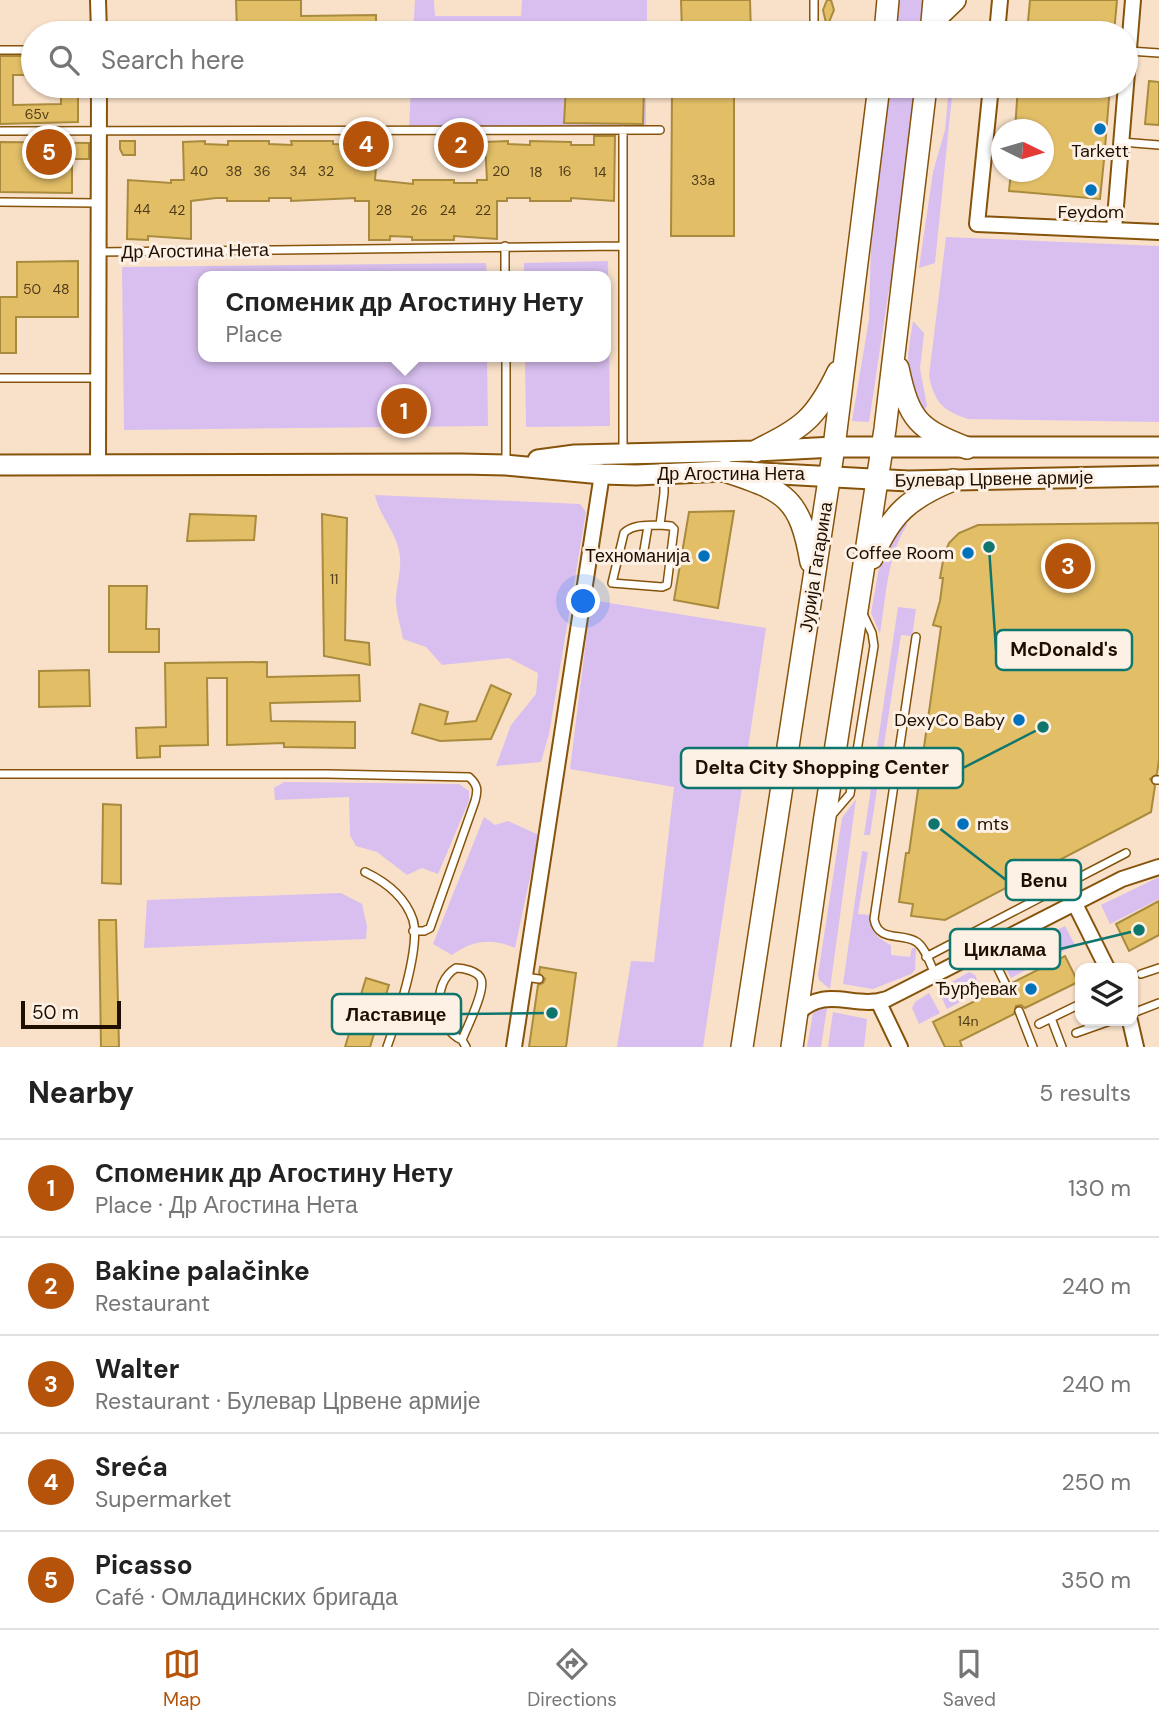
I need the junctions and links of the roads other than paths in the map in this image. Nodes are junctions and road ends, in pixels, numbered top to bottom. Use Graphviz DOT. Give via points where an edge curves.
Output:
graph roads {
  1 [pos="98,0"];
  2 [pos="814,0"];
  3 [pos="888,0"];
  4 [pos="934,0"];
  5 [pos="955,0"];
  6 [pos="1000,0"];
  7 [pos="1133,0"];
  8 [pos="99,21"];
  9 [pos="814,21"];
  10 [pos="885,21"];
  11 [pos="932,21"];
  12 [pos="937,21"];
  13 [pos="998,21"];
  14 [pos="1131,21"];
  15 [pos="0,50"];
  16 [pos="21,50"];
  17 [pos="1159,53"];
  18 [pos="1138,57"];
  19 [pos="99,98"];
  20 [pos="875,98"];
  21 [pos="925,98"];
  22 [pos="990,98"];
  23 [pos="1125,98"];
  24 [pos="623,130"];
  25 [pos="660,130"];
  26 [pos="0,131"];
  27 [pos="99,131"];
  28 [pos="1159,145"];
  29 [pos="1121,149"];
  30 [pos="1104,154"];
  31 [pos="0,202"];
  32 [pos="98,203"];
  33 [pos="1114,230"];
  34 [pos="1159,232"];
  35 [pos="505,246"];
  36 [pos="622,247"];
  37 [pos="98,252"];
  38 [pos="505,271"];
  39 [pos="848,343"];
  40 [pos="896,346"];
  41 [pos="506,362"];
  42 [pos="0,378"];
  43 [pos="98,378"];
  44 [pos="834,447"];
  45 [pos="883,447"];
  46 [pos="1159,447"];
  47 [pos="967,448"];
  48 [pos="757,451"];
  49 [pos="623,454"];
  50 [pos="506,464"];
  51 [pos="0,465"];
  52 [pos="98,465"];
  53 [pos="725,471"];
  54 [pos="602,474"];
  55 [pos="664,474"];
  56 [pos="830,475"];
  57 [pos="1159,476"];
  58 [pos="877,480"];
  59 [pos="953,480"];
  60 [pos="660,525"];
  61 [pos="648,526"];
  62 [pos="670,559"];
  63 [pos="814,581"];
  64 [pos="859,595"];
  65 [pos="916,637"];
  66 [pos="0,774"];
  67 [pos="1126,853"];
  68 [pos="1159,867"];
  69 [pos="365,872"];
  70 [pos="1075,904"];
  71 [pos="413,931"];
  72 [pos="988,948"];
  73 [pos="926,957"];
  74 [pos="1104,963"];
  75 [pos="1159,968"];
  76 [pos="803,971"];
  77 [pos="1142,974"];
  78 [pos="935,975"];
  79 [pos="1006,985"];
  80 [pos="831,998"];
  81 [pos="878,1002"];
  82 [pos="1159,1003"];
  83 [pos="1075,1006"];
  84 [pos="1019,1011"];
  85 [pos="1138,1011"];
  86 [pos="797,1014"];
  87 [pos="1051,1018"];
  88 [pos="1039,1024"];
  89 [pos="1096,1026"];
  90 [pos="1130,1026"];
  91 [pos="1076,1033"];
  92 [pos="464,1043"];
  93 [pos="1132,1046"];
  94 [pos="387,1047"];
  95 [pos="514,1047"];
  96 [pos="742,1047"];
  97 [pos="792,1047"];
  98 [pos="900,1047"];
  99 [pos="1033,1047"];
  100 [pos="1062,1047"];
  1 -- 8 [label="street"];
  2 -- 9 [label="lane"];
  3 -- 10 [label="main road"];
  4 -- 11 [label="main road"];
  5 -- 12 [label="main road"];
  6 -- 13 [label="street"];
  7 -- 14 [label="street"];
  15 -- 16 [label="lane"];
  17 -- 18 [label="lane"];
  19 -- 27 [label="street"];
  20 -- 39 [label="main road, Јурија Гагарина"];
  21 -- 40 [label="main road"];
  22 -- 33 [label="street" via="977,224"];
  23 -- 29 [label="street"];
  24 -- 25 [label="lane"];
  24 -- 27 [label="lane"];
  24 -- 36 [label="lane"];
  26 -- 27 [label="lane"];
  27 -- 32 [label="street"];
  28 -- 29 [label="lane"];
  29 -- 30 [label="lane"];
  29 -- 33 [label="street"];
  31 -- 32 [label="lane"];
  32 -- 37 [label="street"];
  33 -- 34 [label="street"];
  35 -- 36 [label="lane, Др Агостина Нета"];
  35 -- 37 [label="lane, Др Агостина Нета"];
  35 -- 38 [label="lane"];
  36 -- 49 [label="lane"];
  37 -- 43 [label="street, Др Агостина Нета"];
  39 -- 44 [label="main road, Јурија Гагарина"];
  39 -- 48 [label="main road" via="833,382 813,415"];
  40 -- 45 [label="main road"];
  40 -- 47 [label="main road" via="902,388 913,416 936,435"];
  41 -- 50 [label="lane"];
  42 -- 43 [label="lane"];
  43 -- 52 [label="street, Др Агостина Нета"];
  44 -- 45 [label="street, Булевар Црвене армије"];
  44 -- 48 [label="street, Др Агостина Нета"];
  44 -- 56 [label="main road, Јурија Гагарина"];
  45 -- 47 [label="street, Булевар Црвене армије"];
  45 -- 58 [label="main road"];
  46 -- 47 [label="street, Булевар Црвене армије"];
  48 -- 49 [label="street, Др Агостина Нета"];
  49 -- 50 [label="street, Др Агостина Нета"];
  50 -- 52 [label="street, Др Агостина Нета"];
  50 -- 54 [label="street, Др Агостина Нета"];
  51 -- 52 [label="street, Др Агостина Нета"];
  53 -- 55 [label="street, Др Агостина Нета"];
  53 -- 56 [label="street, Др Агостина Нета"];
  53 -- 63 [label="main road" via="767,487 794,508 807,535"];
  54 -- 55 [label="street, Др Агостина Нета"];
  54 -- 95 [label="street" via="532,978"];
  55 -- 60 [label="lane"];
  56 -- 58 [label="street, Булевар Црвене армије"];
  56 -- 63 [label="main road, Јурија Гагарина"];
  57 -- 59 [label="street, Булевар Црвене армије"];
  58 -- 59 [label="street, Булевар Црвене армије"];
  58 -- 64 [label="main road"];
  59 -- 64 [label="main road" via="911,501 897,514 880,539"];
  60 -- 61 [label="lane"];
  60 -- 62 [label="lane" via="674,529"];
  61 -- 62 [label="lane" via="643,556"];
  61 -- 62 [label="lane" via="624,533 612,583 664,587"];
  63 -- 96 [label="main road, Јурија Гагарина"];
  64 -- 76 [label="main road"];
  65 -- 73 [label="lane" via="874,919 878,930 916,941"];
  66 -- 71 [label="lane" via="469,777 478,791 430,928"];
  67 -- 73 [label="lane"];
  68 -- 70 [label="street" via="1122,879"];
  69 -- 71 [label="lane" via="385,881 403,900 414,921"];
  70 -- 72 [label="street"];
  70 -- 74 [label="street"];
  71 -- 94 [label="lane" via="413,950"];
  72 -- 78 [label="street"];
  72 -- 79 [label="lane"];
  73 -- 78 [label="lane"];
  75 -- 77 [label="lane"];
  76 -- 80 [label="street"];
  76 -- 86 [label="main road"];
  78 -- 81 [label="street"];
  80 -- 81 [label="street"];
  80 -- 86 [label="street" via="805,1006"];
  81 -- 98 [label="street"];
  82 -- 85 [label="lane"];
  83 -- 87 [label="lane"];
  84 -- 99 [label="lane"];
  86 -- 97 [label="main road"];
  87 -- 88 [label="lane"];
  87 -- 100 [label="lane"];
  89 -- 91 [label="lane"];
  90 -- 93 [label="street"];
  92 -- 92 [label="lane" via="482,982 477,974 456,968 444,977 440,1003 446,1028"];
}
